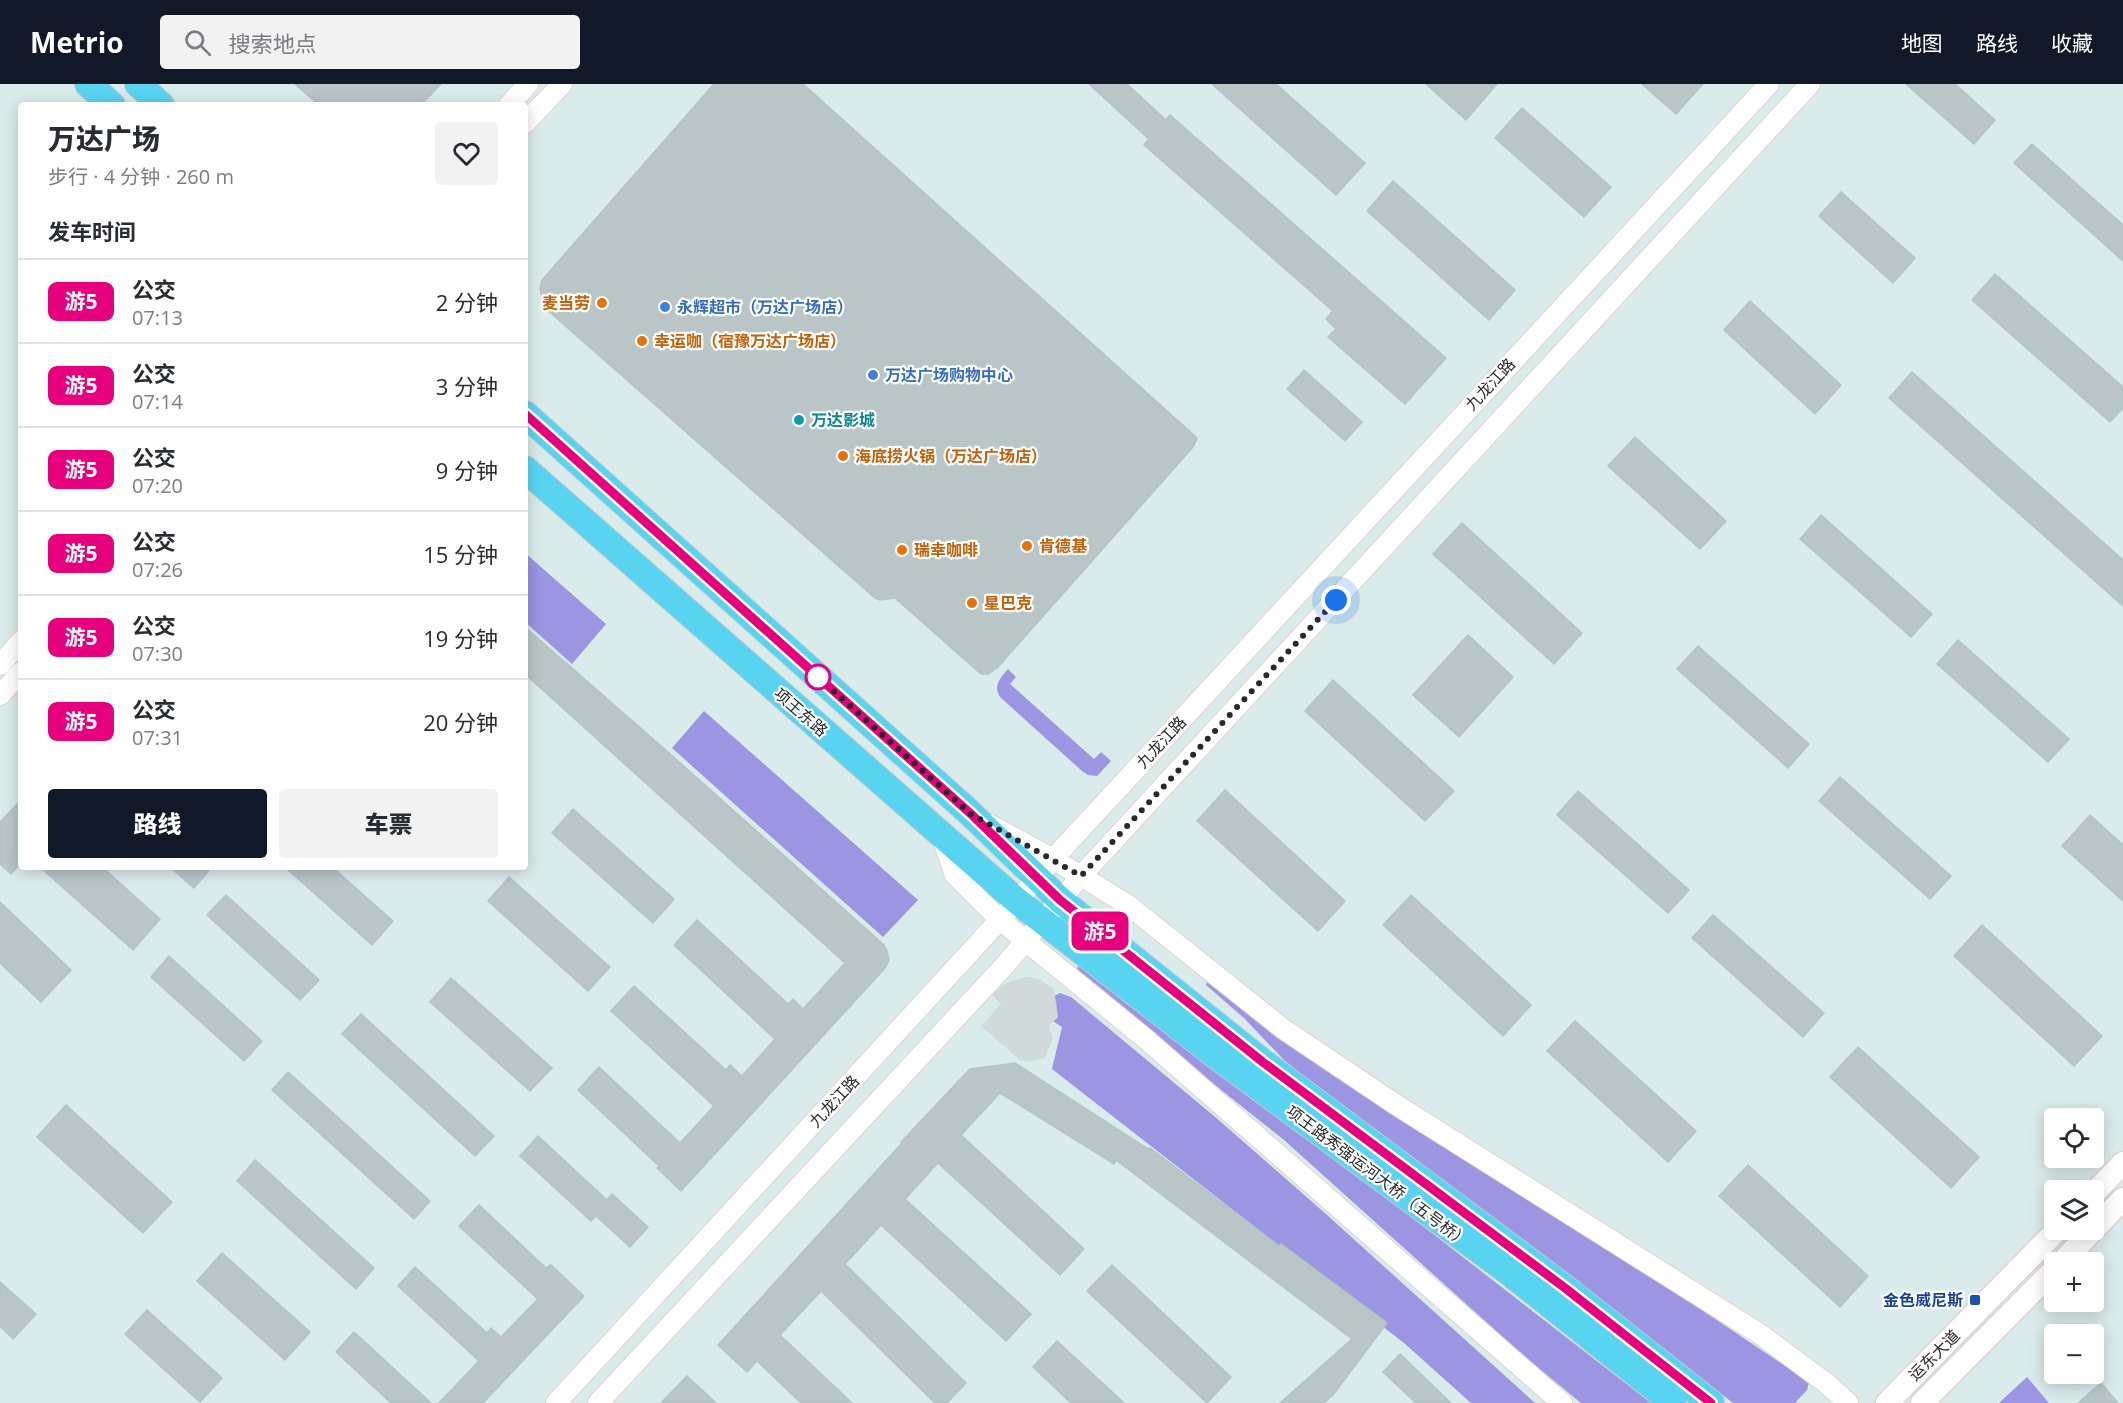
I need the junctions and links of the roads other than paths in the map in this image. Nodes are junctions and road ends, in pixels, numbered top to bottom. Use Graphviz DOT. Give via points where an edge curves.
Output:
graph roads {
  1 [pos="88,84"];
  2 [pos="138,84"];
  3 [pos="528,84"];
  4 [pos="562,84"];
  5 [pos="1769,84"];
  6 [pos="1810,84"];
  7 [pos="109,102"];
  8 [pos="158,102"];
  9 [pos="511,102"];
  10 [pos="528,120"];
  11 [pos="528,417"];
  12 [pos="528,472"];
  13 [pos="18,644"];
  14 [pos="0,664"];
  15 [pos="18,675"];
  16 [pos="0,695"];
  17 [pos="971,814"];
  18 [pos="1053,859"];
  19 [pos="1081,876"];
  20 [pos="1037,878"];
  21 [pos="1060,900"];
  22 [pos="1008,911"];
  23 [pos="1042,922"];
  24 [pos="1025,942"];
  25 [pos="1080,951"];
  26 [pos="2123,1163"];
  27 [pos="2104,1183"];
  28 [pos="2123,1199"];
  29 [pos="2104,1219"];
  30 [pos="2047,1240"];
  31 [pos="2084,1240"];
  32 [pos="2072,1252"];
  33 [pos="2044,1280"];
  34 [pos="556,1403"];
  35 [pos="598,1403"];
  36 [pos="1562,1403"];
  37 [pos="1673,1403"];
  38 [pos="1711,1403"];
  39 [pos="1848,1403"];
  40 [pos="1887,1403"];
  41 [pos="1922,1403"];
  1 -- 7 [label="main road"];
  2 -- 8 [label="main road"];
  3 -- 9 [label="street"];
  4 -- 10 [label="street"];
  5 -- 18 [label="street, 九龙江路"];
  6 -- 19 [label="street, 九龙江路"];
  11 -- 17 [label="main road"];
  12 -- 22 [label="main road, 项王东路" via="942,837"];
  13 -- 14 [label="street"];
  15 -- 16 [label="street"];
  17 -- 18 [label="street"];
  17 -- 20 [label="main road"];
  18 -- 19 [label="street"];
  18 -- 20 [label="street, 九龙江路"];
  19 -- 21 [label="street, 九龙江路"];
  19 -- 39 [label="street" via="1128,905 1282,1028 1398,1106 1761,1334"];
  20 -- 21 [label="main road"];
  20 -- 22 [label="street, 九龙江路"];
  21 -- 23 [label="street, 九龙江路"];
  21 -- 38 [label="main road, 项王路秀强运河大桥（五号桥）" via="1264,1063 1565,1288"];
  22 -- 23 [label="main road, 项王东路"];
  22 -- 24 [label="street"];
  22 -- 34 [label="street, 九龙江路"];
  23 -- 24 [label="street, 九龙江路"];
  23 -- 25 [label="main road, 项王东路"];
  24 -- 35 [label="street, 九龙江路"];
  24 -- 36 [label="street" via="1148,1040"];
  25 -- 37 [label="main road, 项王路秀强运河大桥（五号桥）" via="1510,1273"];
  26 -- 27 [label="main road"];
  28 -- 29 [label="main road"];
  30 -- 40 [label="main road, 运东大道"];
  31 -- 32 [label="main road"];
  33 -- 41 [label="main road, 运东大道"];
}
